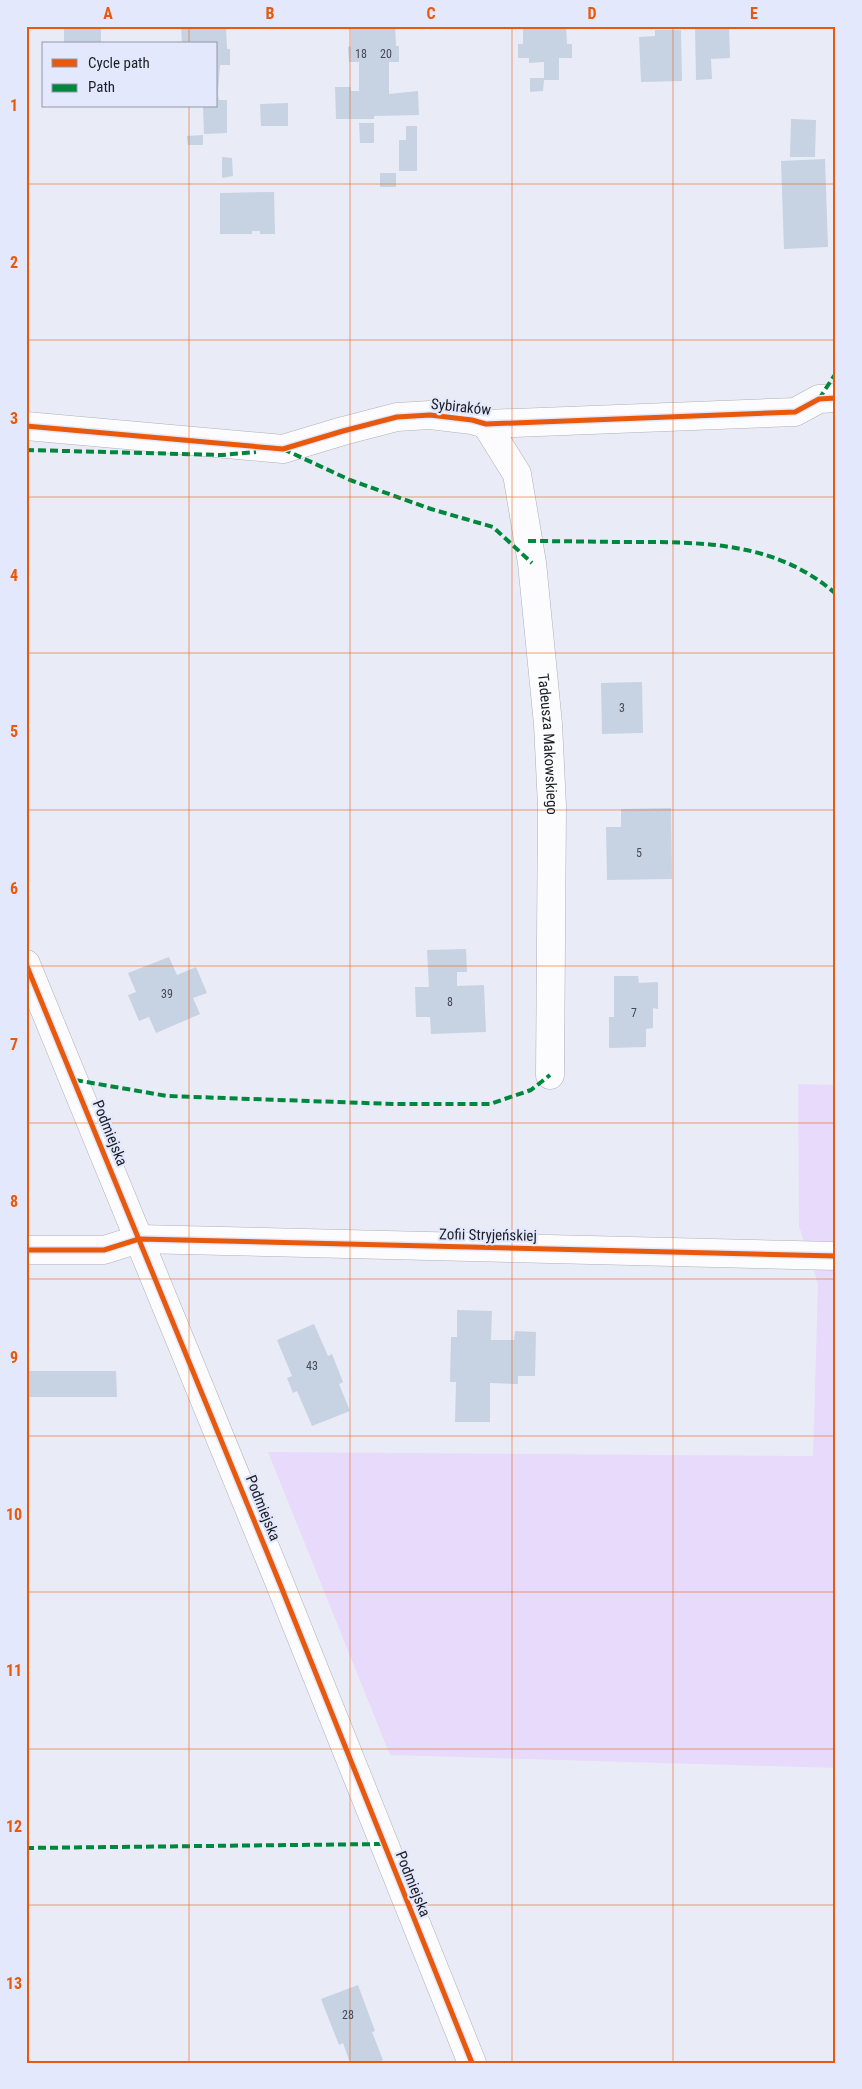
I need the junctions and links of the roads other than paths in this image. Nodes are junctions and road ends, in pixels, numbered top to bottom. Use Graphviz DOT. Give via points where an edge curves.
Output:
graph roads {
  1 [pos="836,398"];
  2 [pos="486,424"];
  3 [pos="26,426"];
  4 [pos="26,964"];
  5 [pos="550,1075"];
  6 [pos="140,1239"];
  7 [pos="26,1250"];
  8 [pos="836,1256"];
  9 [pos="472,2063"];
  1 -- 2 [label="street, Sybiraków" via="819,399 796,412"];
  2 -- 3 [label="street, Sybiraków" via="430,415 397,417 283,449"];
  2 -- 5 [label="street, Tadeusza Makowskiego" via="516,474 535,591 552,806"];
  4 -- 6 [label="street, Podmiejska"];
  6 -- 7 [label="street, Zofii Stryjeńskiej" via="104,1250"];
  6 -- 8 [label="street, Zofii Stryjeńskiej"];
  6 -- 9 [label="street, Podmiejska"];
}
